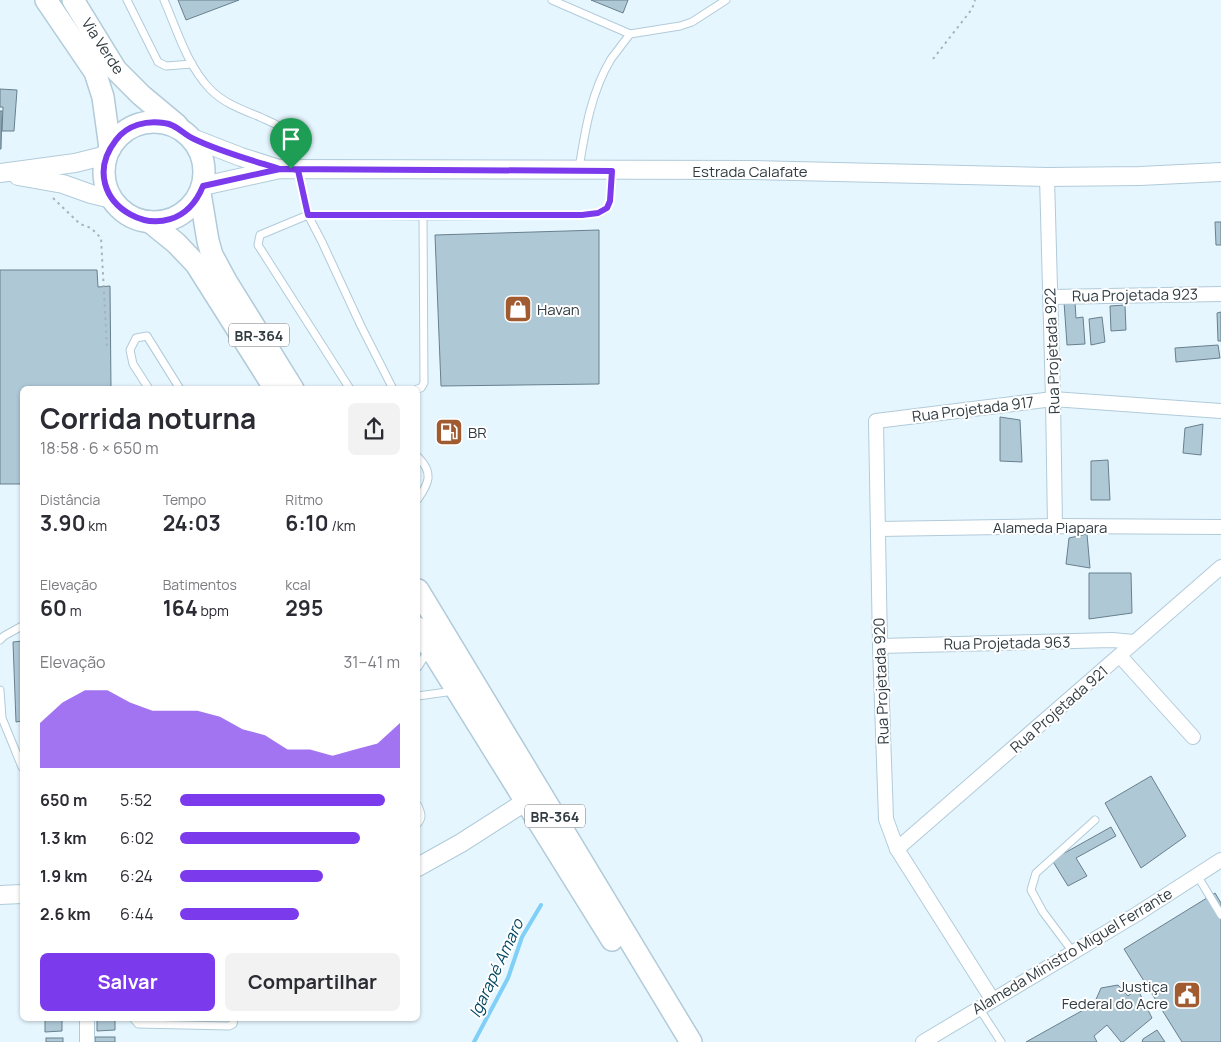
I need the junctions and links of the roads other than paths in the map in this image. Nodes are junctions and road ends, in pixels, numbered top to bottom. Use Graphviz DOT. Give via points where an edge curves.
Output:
graph roads {
  1 [pos="46,0"];
  2 [pos="73,0"];
  3 [pos="127,0"];
  4 [pos="164,0"];
  5 [pos="552,0"];
  6 [pos="726,0"];
  7 [pos="630,34"];
  8 [pos="192,64"];
  9 [pos="186,133"];
  10 [pos="108,151"];
  11 [pos="290,169"];
  12 [pos="578,171"];
  13 [pos="612,171"];
  14 [pos="1221,172"];
  15 [pos="4,173"];
  16 [pos="1047,177"];
  17 [pos="202,189"];
  18 [pos="112,199"];
  19 [pos="308,215"];
  20 [pos="423,216"];
  21 [pos="150,222"];
  22 [pos="220,287"];
  23 [pos="1221,294"];
  24 [pos="1050,296"];
  25 [pos="147,386"];
  26 [pos="178,386"];
  27 [pos="273,386"];
  28 [pos="291,386"];
  29 [pos="348,386"];
  30 [pos="391,386"];
  31 [pos="420,388"];
  32 [pos="1053,399"];
  33 [pos="1221,411"];
  34 [pos="876,421"];
  35 [pos="420,458"];
  36 [pos="420,496"];
  37 [pos="1055,526"];
  38 [pos="1221,527"];
  39 [pos="878,529"];
  40 [pos="1221,567"];
  41 [pos="420,593"];
  42 [pos="20,627"];
  43 [pos="420,631"];
  44 [pos="0,640"];
  45 [pos="1134,642"];
  46 [pos="880,646"];
  47 [pos="430,648"];
  48 [pos="1120,656"];
  49 [pos="420,664"];
  50 [pos="0,690"];
  51 [pos="455,691"];
  52 [pos="420,696"];
  53 [pos="1193,737"];
  54 [pos="20,762"];
  55 [pos="525,802"];
  56 [pos="1094,820"];
  57 [pos="896,849"];
  58 [pos="1221,860"];
  59 [pos="420,866"];
  60 [pos="1197,876"];
  61 [pos="20,894"];
  62 [pos="0,895"];
  63 [pos="1221,915"];
  64 [pos="1073,952"];
  65 [pos="992,999"];
  66 [pos="979,1007"];
  67 [pos="87,1021"];
  68 [pos="136,1021"];
  69 [pos="234,1021"];
  70 [pos="192,1022"];
  71 [pos="87,1042"];
  72 [pos="674,1042"];
  73 [pos="691,1042"];
  74 [pos="923,1042"];
  75 [pos="1001,1042"];
  1 -- 10 [label="main road, Via Verde" via="89,62 100,84 106,112"];
  2 -- 9 [label="main road, Via Verde / BR-364" via="116,70"];
  3 -- 8 [label="lane" via="158,62 166,66"];
  4 -- 8 [label="lane"];
  5 -- 7 [label="lane"];
  6 -- 7 [label="lane" via="692,22"];
  7 -- 12 [label="lane" via="611,60 596,92"];
  8 -- 11 [label="lane" via="211,90 229,103 283,130"];
  9 -- 10 [label="main road" via="165,123 149,122 133,126 120,135"];
  9 -- 11 [label="street, Estrada Calafate" via="241,157"];
  9 -- 17 [label="main road, BR-364" via="204,161"];
  10 -- 15 [label="street" via="76,163"];
  10 -- 18 [label="main road" via="105,185"];
  11 -- 12 [label="street, Estrada Calafate"];
  11 -- 17 [label="street, Estrada Calafate"];
  11 -- 19 [label="lane"];
  12 -- 13 [label="street, Estrada Calafate"];
  13 -- 16 [label="street, Estrada Calafate" via="754,170"];
  13 -- 20 [label="lane" via="610,201 607,208 598,213"];
  14 -- 16 [label="street, Estrada Calafate"];
  15 -- 18 [label="street" via="63,184"];
  16 -- 24 [label="street, Rua Projetada 922"];
  17 -- 21 [label="main road" via="192,205 180,215"];
  17 -- 22 [label="main road, BR-364" via="208,242"];
  18 -- 21 [label="main road, BR-364" via="135,218"];
  19 -- 20 [label="lane"];
  19 -- 29 [label="lane" via="260,235 258,245"];
  19 -- 30 [label="lane"];
  20 -- 31 [label="lane" via="424,383"];
  21 -- 22 [label="main road, BR-364"];
  22 -- 27 [label="main road, BR-364"];
  22 -- 28 [label="main road, BR-364"];
  23 -- 24 [label="street, Rua Projetada 923"];
  24 -- 32 [label="street, Rua Projetada 922"];
  25 -- 26 [label="lane" via="133,364 130,350 136,338 147,336"];
  32 -- 33 [label="street, Rua Projetada 917"];
  32 -- 34 [label="street, Rua Projetada 917"];
  32 -- 37 [label="street, Rua Projetada 922"];
  34 -- 39 [label="street, Rua Projetada 920"];
  35 -- 36 [label="lane" via="427,472 428,485"];
  37 -- 38 [label="street, Alameda Piapara"];
  37 -- 39 [label="street, Alameda Piapara"];
  39 -- 46 [label="street, Rua Projetada 920"];
  40 -- 45 [label="street, Rua Projetada 921"];
  41 -- 73 [label="main road, BR-364"];
  42 -- 44 [label="lane"];
  43 -- 47 [label="main road, BR-364"];
  45 -- 46 [label="street, Rua Projetada 963"];
  45 -- 48 [label="street, Rua Projetada 921"];
  46 -- 57 [label="street, Rua Projetada 920" via="886,819"];
  47 -- 49 [label="lane"];
  47 -- 51 [label="main road, BR-364"];
  48 -- 53 [label="street"];
  48 -- 57 [label="street, Rua Projetada 921"];
  50 -- 54 [label="lane" via="2,718"];
  51 -- 52 [label="lane"];
  51 -- 55 [label="main road, BR-364"];
  55 -- 59 [label="street"];
  55 -- 72 [label="main road, BR-364"];
  56 -- 64 [label="lane" via="1036,873 1031,890"];
  57 -- 65 [label="street, Rua Projetada 920"];
  58 -- 60 [label="street, Alameda Ministro Miguel Ferrante"];
  60 -- 63 [label="lane"];
  60 -- 64 [label="street, Alameda Ministro Miguel Ferrante"];
  61 -- 62 [label="street"];
  64 -- 65 [label="street, Alameda Ministro Miguel Ferrante"];
  65 -- 66 [label="street, Alameda Ministro Miguel Ferrante"];
  66 -- 74 [label="street, Alameda Ministro Miguel Ferrante"];
  66 -- 75 [label="lane"];
  67 -- 71 [label="street"];
  68 -- 70 [label="lane" via="138,1024"];
  69 -- 70 [label="lane" via="229,1026"];
}
